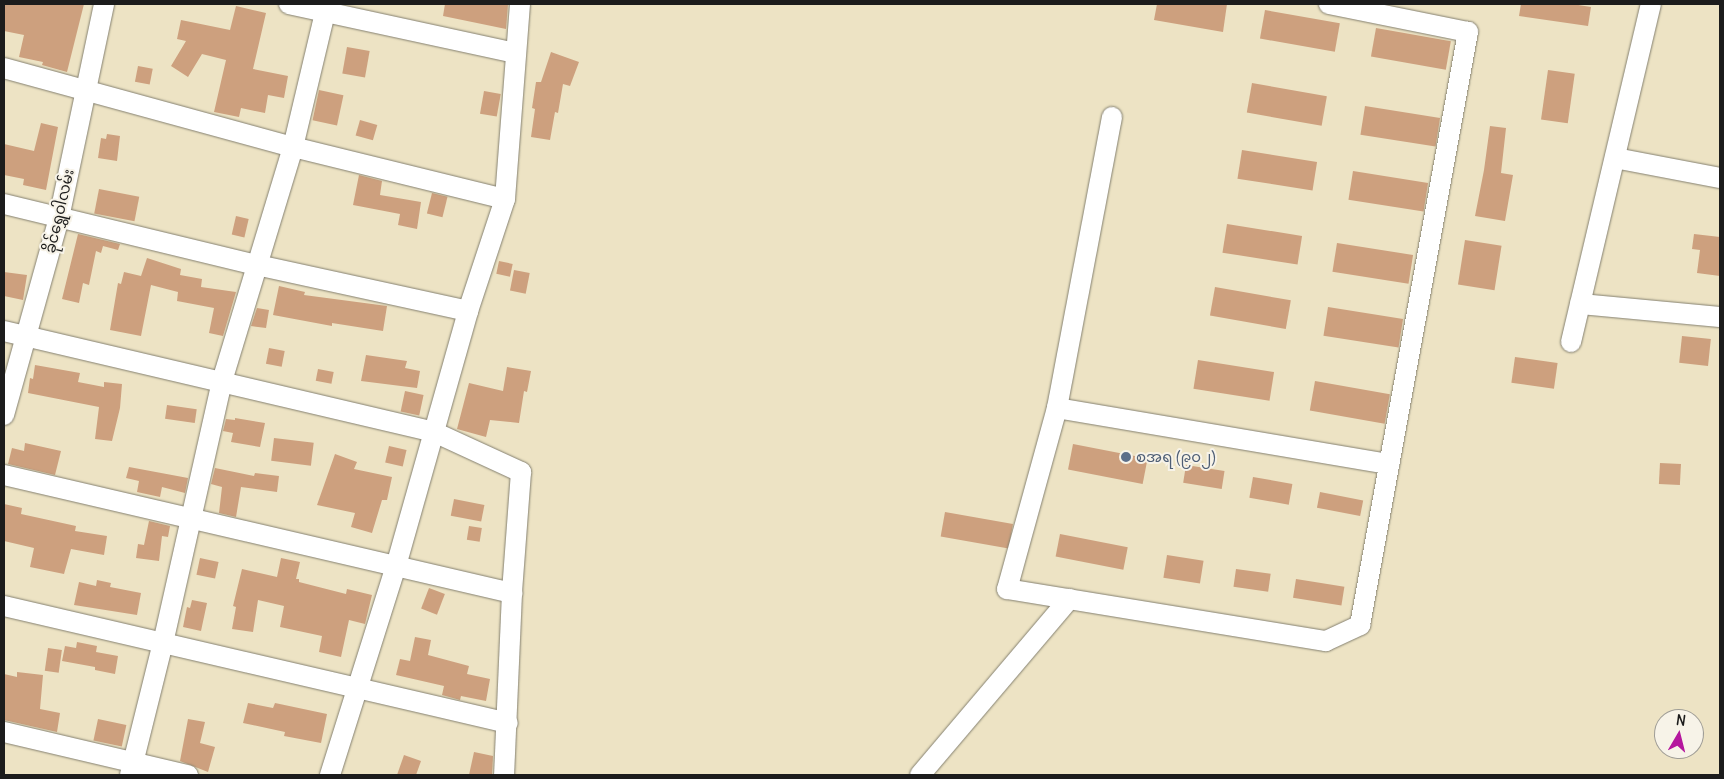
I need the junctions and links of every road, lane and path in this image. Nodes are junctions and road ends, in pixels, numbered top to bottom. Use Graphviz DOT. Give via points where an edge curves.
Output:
graph roads {
  1 [pos="104,4"];
  2 [pos="289,4"];
  3 [pos="520,4"];
  4 [pos="1329,4"];
  5 [pos="1651,4"];
  6 [pos="326,8"];
  7 [pos="515,54"];
  8 [pos="4,68"];
  9 [pos="86,89"];
  10 [pos="1112,117"];
  11 [pos="293,147"];
  12 [pos="1614,158"];
  13 [pos="1720,178"];
  14 [pos="505,199"];
  15 [pos="4,204"];
  16 [pos="59,218"];
  17 [pos="257,265"];
  18 [pos="1580,304"];
  19 [pos="468,311"];
  20 [pos="1720,317"];
  21 [pos="4,331"];
  22 [pos="27,336"];
  23 [pos="1571,342"];
  24 [pos="222,381"];
  25 [pos="1057,408"];
  26 [pos="4,416"];
  27 [pos="434,432"];
  28 [pos="1389,464"];
  29 [pos="4,475"];
  30 [pos="191,519"];
  31 [pos="396,566"];
  32 [pos="512,593"];
  33 [pos="1069,599"];
  34 [pos="4,606"];
  35 [pos="163,643"];
  36 [pos="358,688"];
  37 [pos="508,723"];
  38 [pos="4,732"];
  39 [pos="131,769"];
  40 [pos="188,775"];
  41 [pos="330,775"];
  42 [pos="504,775"];
  43 [pos="920,775"];
  1 -- 9 [label="street, ခိုင်ရွှေဝါလမ်း"];
  2 -- 6 [label="street"];
  3 -- 7 [label="street"];
  4 -- 28 [label="street" via="1468,32"];
  5 -- 12 [label="street"];
  6 -- 7 [label="street"];
  6 -- 11 [label="street"];
  7 -- 14 [label="street"];
  8 -- 9 [label="street"];
  9 -- 11 [label="street"];
  9 -- 16 [label="street, ခိုင်ရွှေဝါလမ်း"];
  10 -- 25 [label="street"];
  11 -- 14 [label="street"];
  11 -- 17 [label="street"];
  12 -- 13 [label="street"];
  12 -- 18 [label="street"];
  14 -- 19 [label="street"];
  15 -- 16 [label="street"];
  16 -- 17 [label="street"];
  16 -- 22 [label="street, ခိုင်ရွှေဝါလမ်း"];
  17 -- 19 [label="street"];
  17 -- 24 [label="street"];
  18 -- 20 [label="street"];
  18 -- 23 [label="street"];
  19 -- 27 [label="street"];
  21 -- 22 [label="street"];
  22 -- 24 [label="street"];
  22 -- 26 [label="street, ခိုင်ရွှေဝါလမ်း"];
  24 -- 27 [label="street"];
  24 -- 30 [label="street"];
  25 -- 28 [label="street"];
  25 -- 33 [label="street" via="1008,589"];
  27 -- 31 [label="street"];
  27 -- 32 [label="street" via="521,472"];
  28 -- 33 [label="street" via="1360,625 1326,641"];
  29 -- 30 [label="street"];
  30 -- 31 [label="street"];
  30 -- 35 [label="street"];
  31 -- 32 [label="street"];
  31 -- 36 [label="street"];
  32 -- 37 [label="street"];
  33 -- 43 [label="street"];
  34 -- 35 [label="street"];
  35 -- 36 [label="street"];
  35 -- 39 [label="street"];
  36 -- 37 [label="street"];
  36 -- 41 [label="street"];
  37 -- 42 [label="street"];
  38 -- 39 [label="street"];
  39 -- 40 [label="street"];
}
